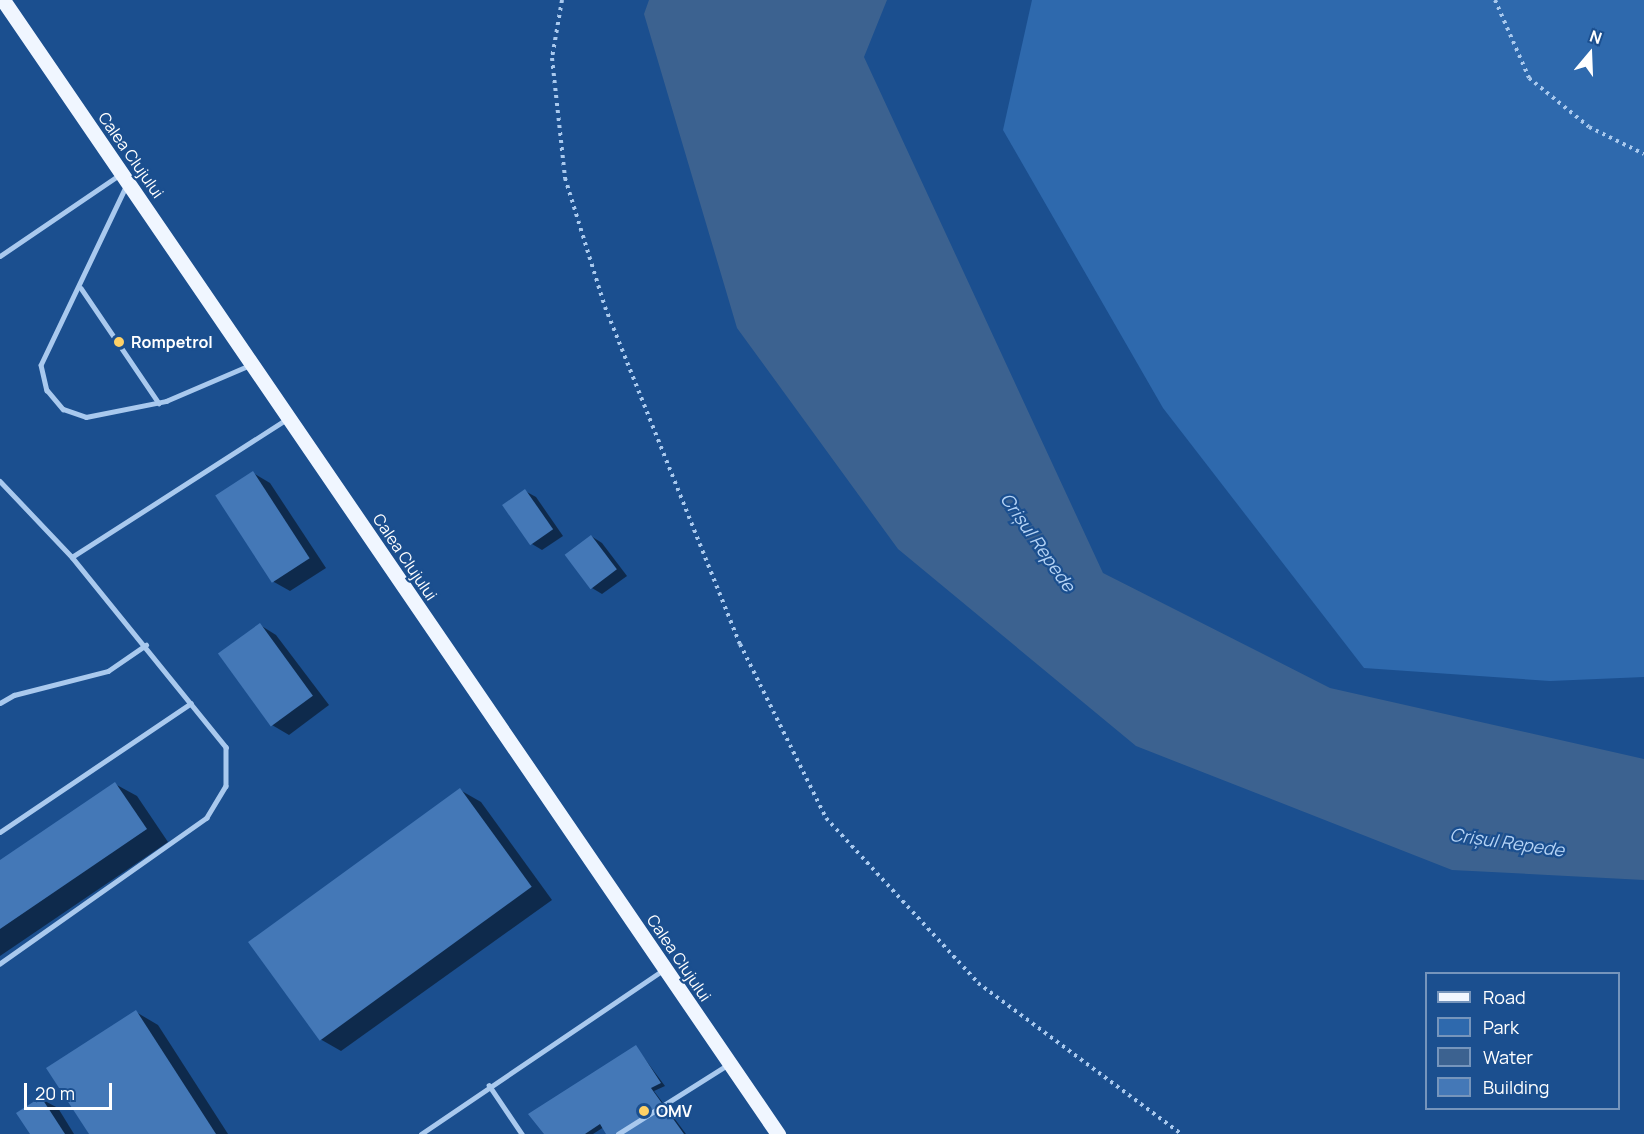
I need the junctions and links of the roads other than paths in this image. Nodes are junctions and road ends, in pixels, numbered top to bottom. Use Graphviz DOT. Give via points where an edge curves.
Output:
graph roads {
  1 [pos="3,0"];
  2 [pos="125,178"];
  3 [pos="0,256"];
  4 [pos="81,288"];
  5 [pos="253,364"];
  6 [pos="159,403"];
  7 [pos="289,417"];
  8 [pos="0,481"];
  9 [pos="72,557"];
  10 [pos="146,645"];
  11 [pos="0,703"];
  12 [pos="191,703"];
  13 [pos="0,832"];
  14 [pos="0,964"];
  15 [pos="665,969"];
  16 [pos="729,1064"];
  17 [pos="489,1085"];
  18 [pos="422,1134"];
  19 [pos="522,1134"];
  20 [pos="618,1134"];
  21 [pos="778,1134"];
  1 -- 2 [label="main road, Calea Clujului"];
  2 -- 3 [label="lane"];
  2 -- 4 [label="lane"];
  2 -- 5 [label="main road, Calea Clujului"];
  4 -- 6 [label="lane"];
  4 -- 6 [label="lane" via="41,365 47,390 63,409 86,417"];
  5 -- 6 [label="lane"];
  5 -- 7 [label="main road, Calea Clujului"];
  7 -- 9 [label="lane"];
  7 -- 15 [label="main road, Calea Clujului"];
  8 -- 9 [label="lane"];
  9 -- 10 [label="lane"];
  10 -- 11 [label="lane" via="108,671 14,695"];
  10 -- 12 [label="lane"];
  12 -- 13 [label="lane"];
  12 -- 14 [label="lane" via="226,747 226,786 207,818"];
  15 -- 16 [label="main road, Calea Clujului"];
  15 -- 17 [label="lane"];
  16 -- 20 [label="lane"];
  16 -- 21 [label="main road, Calea Clujului"];
  17 -- 18 [label="lane"];
  17 -- 19 [label="lane"];
}
